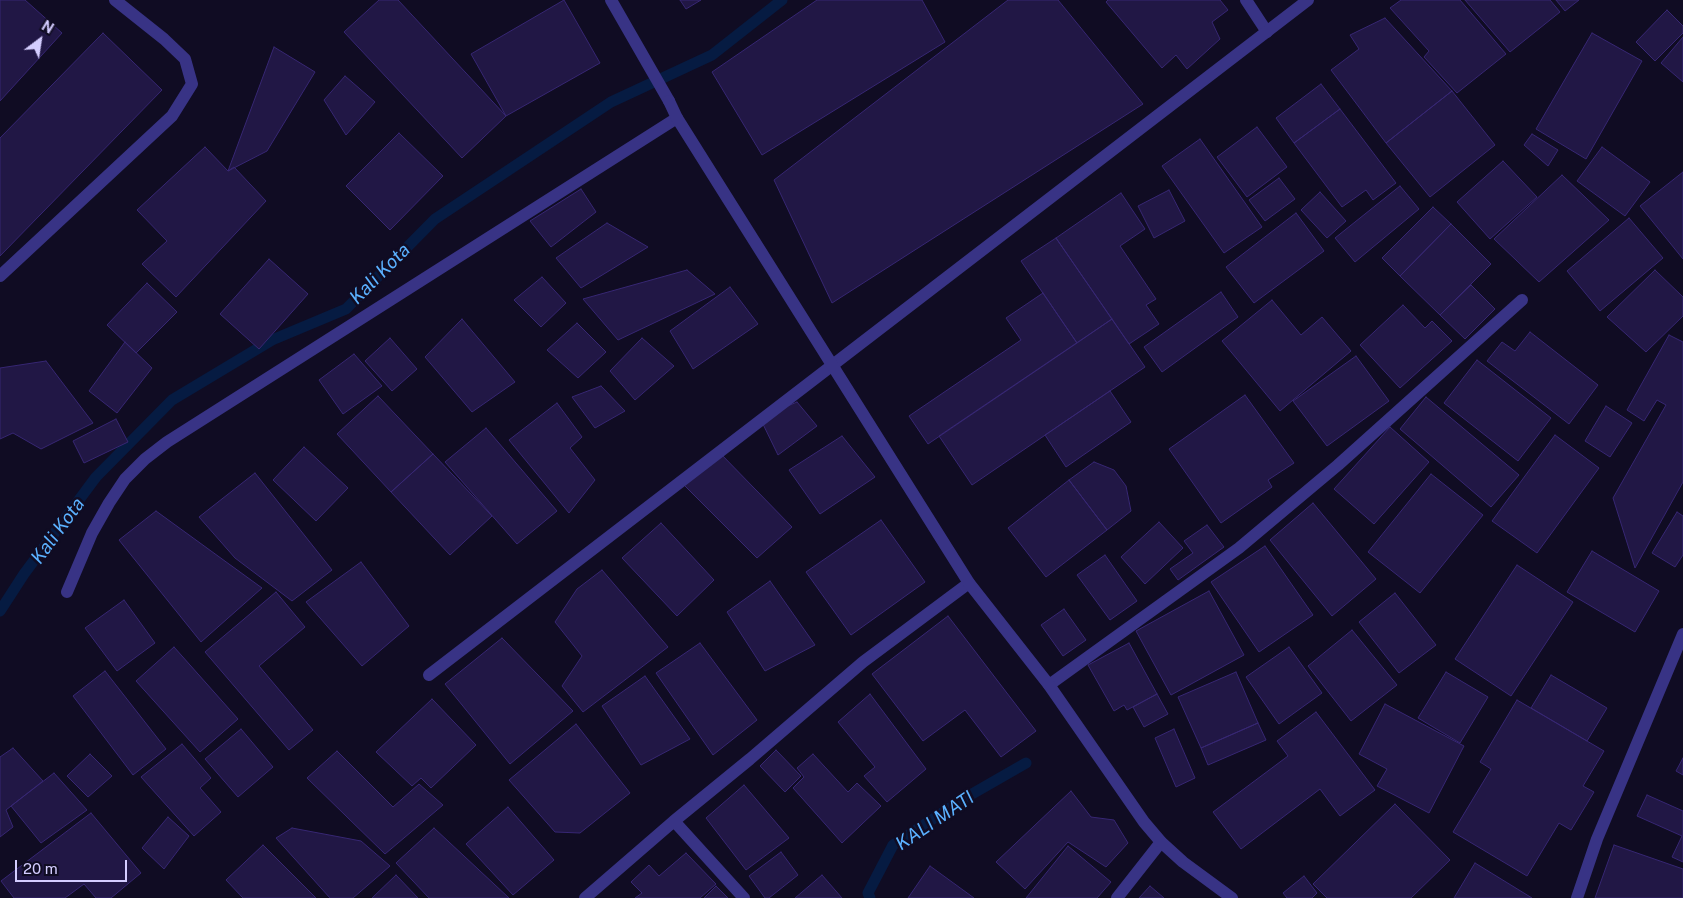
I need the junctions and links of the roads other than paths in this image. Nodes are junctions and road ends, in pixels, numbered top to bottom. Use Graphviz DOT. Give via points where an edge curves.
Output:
graph roads {
  1 [pos="114,0"];
  2 [pos="611,0"];
  3 [pos="1246,0"];
  4 [pos="1308,0"];
  5 [pos="1267,32"];
  6 [pos="677,118"];
  7 [pos="0,276"];
  8 [pos="1522,300"];
  9 [pos="833,365"];
  10 [pos="969,583"];
  11 [pos="67,592"];
  12 [pos="1683,634"];
  13 [pos="430,675"];
  14 [pos="1048,685"];
  15 [pos="674,821"];
  16 [pos="1161,842"];
  17 [pos="586,898"];
  18 [pos="744,898"];
  19 [pos="1117,898"];
  20 [pos="1232,898"];
  21 [pos="1577,898"];
  1 -- 7 [label="street" via="185,59 192,84 172,116"];
  2 -- 6 [label="street"];
  3 -- 5 [label="street"];
  4 -- 5 [label="street"];
  5 -- 9 [label="street"];
  6 -- 9 [label="street"];
  6 -- 11 [label="street" via="152,454 109,502"];
  8 -- 14 [label="street" via="1338,465 1239,548"];
  9 -- 10 [label="street"];
  9 -- 13 [label="street"];
  10 -- 14 [label="street"];
  10 -- 15 [label="street" via="862,662"];
  12 -- 21 [label="street" via="1597,839"];
  14 -- 16 [label="street"];
  15 -- 17 [label="street"];
  15 -- 18 [label="street"];
  16 -- 19 [label="street"];
  16 -- 20 [label="street"];
}
